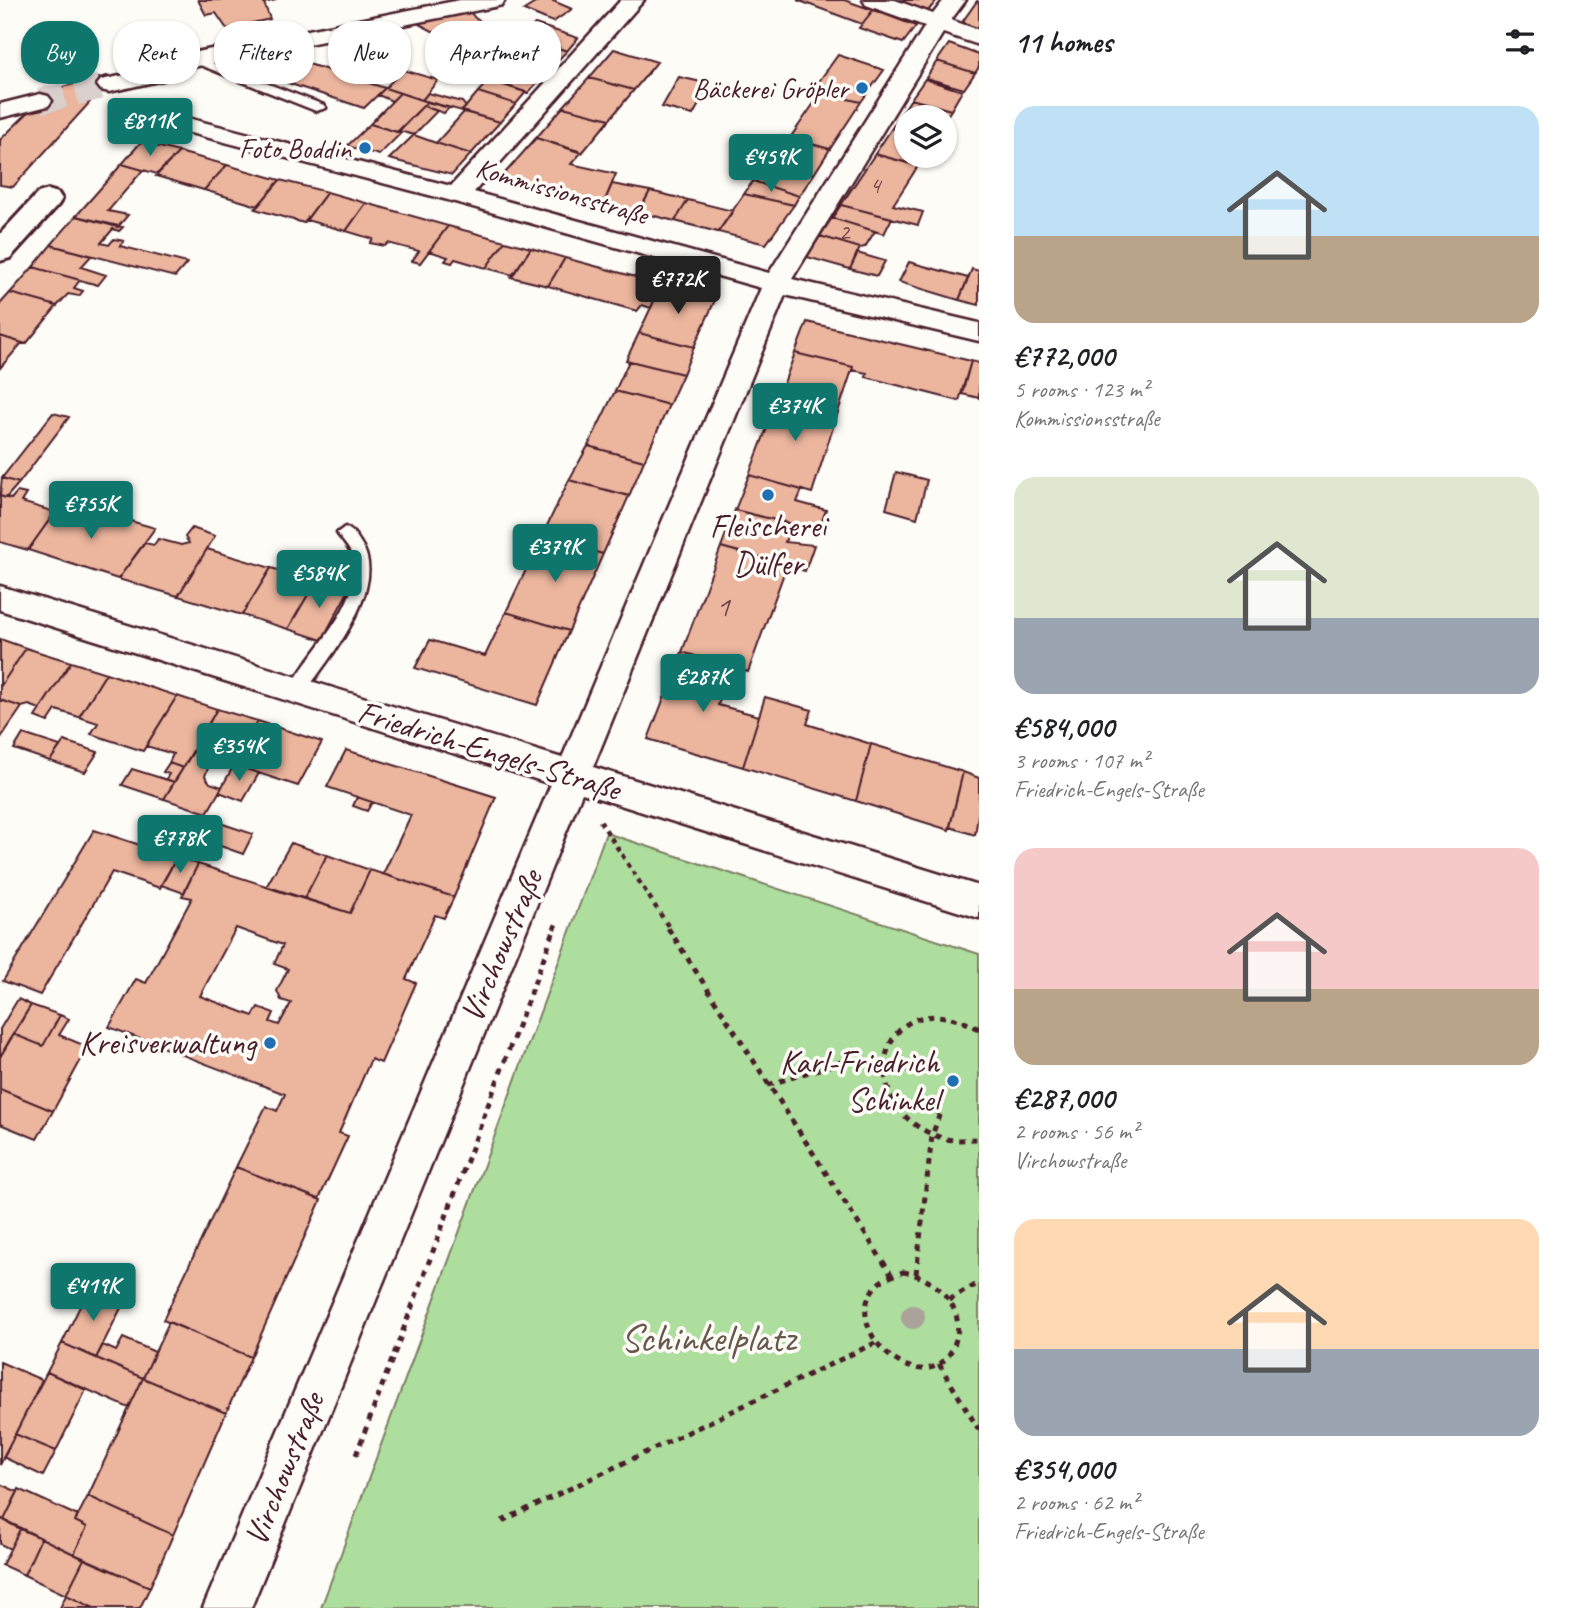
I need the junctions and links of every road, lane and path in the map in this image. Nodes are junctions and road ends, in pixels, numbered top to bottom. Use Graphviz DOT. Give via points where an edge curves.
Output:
graph roads {
  1 [pos="494,0"];
  2 [pos="633,0"];
  3 [pos="874,0"];
  4 [pos="955,0"];
  5 [pos="937,23"];
  6 [pos="979,38"];
  7 [pos="200,58"];
  8 [pos="200,61"];
  9 [pos="114,84"];
  10 [pos="109,85"];
  11 [pos="40,101"];
  12 [pos="320,108"];
  13 [pos="129,110"];
  14 [pos="0,111"];
  15 [pos="457,195"];
  16 [pos="48,199"];
  17 [pos="0,252"];
  18 [pos="776,284"];
  19 [pos="979,332"];
  20 [pos="345,533"];
  21 [pos="0,598"];
  22 [pos="296,690"];
  23 [pos="572,776"];
  24 [pos="592,830"];
  25 [pos="979,902"];
  26 [pos="558,921"];
  27 [pos="979,1029"];
  28 [pos="885,1066"];
  29 [pos="918,1072"];
  30 [pos="768,1085"];
  31 [pos="941,1110"];
  32 [pos="932,1136"];
  33 [pos="979,1139"];
  34 [pos="916,1274"];
  35 [pos="891,1275"];
  36 [pos="979,1283"];
  37 [pos="949,1300"];
  38 [pos="875,1343"];
  39 [pos="939,1364"];
  40 [pos="979,1430"];
  41 [pos="356,1455"];
  42 [pos="502,1521"];
  43 [pos="227,1608"];
  1 -- 7 [label="street"];
  2 -- 15 [label="street"];
  3 -- 5 [label="street"];
  4 -- 5 [label="street, Virchowstraße"];
  5 -- 6 [label="street"];
  5 -- 18 [label="street, Virchowstraße"];
  8 -- 12 [label="lane"];
  9 -- 10 [label="street"];
  11 -- 14 [label="street"];
  13 -- 15 [label="street, Kommissionsstraße"];
  15 -- 18 [label="street, Kommissionsstraße"];
  16 -- 17 [label="main road"];
  18 -- 19 [label="street, Kommissionsstraße"];
  18 -- 23 [label="street, Virchowstraße"];
  20 -- 22 [label="lane" via="363,562 361,583 326,648"];
  21 -- 22 [label="street, Friedrich-Engels-Straße"];
  22 -- 23 [label="street, Friedrich-Engels-Straße"];
  23 -- 25 [label="street, Friedrich-Engels-Straße"];
  23 -- 43 [label="street, Virchowstraße"];
  24 -- 30 [label="path" via="597,817"];
  26 -- 41 [label="path"];
  27 -- 28 [label="path" via="947,1016 909,1022 885,1050"];
  28 -- 29 [label="path"];
  28 -- 30 [label="path" via="854,1058"];
  28 -- 32 [label="path" via="887,1089 897,1108"];
  30 -- 35 [label="path"];
  31 -- 32 [label="path"];
  32 -- 33 [label="path" via="955,1142"];
  32 -- 34 [label="path"];
  34 -- 35 [label="path"];
  34 -- 37 [label="path" via="929,1279"];
  35 -- 38 [label="path" via="872,1290 867,1302 868,1329"];
  36 -- 37 [label="path"];
  37 -- 39 [label="path" via="956,1314 956,1343"];
  38 -- 39 [label="path" via="898,1364 926,1368"];
  38 -- 42 [label="path"];
  39 -- 40 [label="path"];
}
